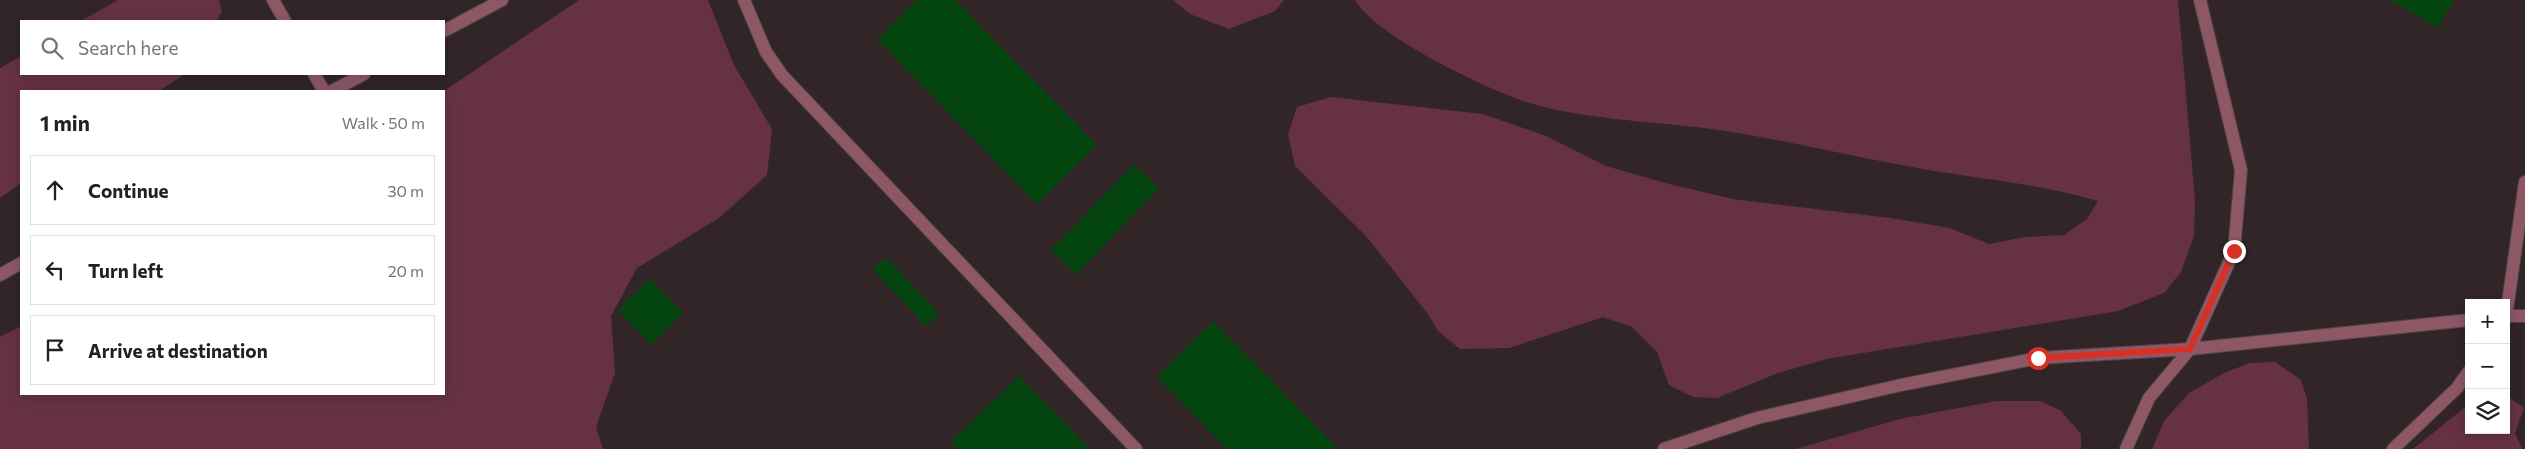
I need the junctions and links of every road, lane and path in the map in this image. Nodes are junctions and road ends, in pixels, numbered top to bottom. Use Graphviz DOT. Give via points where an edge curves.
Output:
graph roads {
  1 [pos="272,0"];
  2 [pos="502,0"];
  3 [pos="744,0"];
  4 [pos="2200,0"];
  5 [pos="283,20"];
  6 [pos="445,30"];
  7 [pos="315,75"];
  8 [pos="362,75"];
  9 [pos="323,90"];
  10 [pos="334,90"];
  11 [pos="2525,182"];
  12 [pos="20,264"];
  13 [pos="0,275"];
  14 [pos="2509,299"];
  15 [pos="2510,316"];
  16 [pos="2525,316"];
  17 [pos="2465,320"];
  18 [pos="2190,349"];
  19 [pos="2465,377"];
  20 [pos="1136,449"];
  21 [pos="1664,449"];
  22 [pos="2126,449"];
  23 [pos="2392,449"];
  1 -- 5 [label="street"];
  2 -- 6 [label="street"];
  3 -- 20 [label="street" via="766,52 782,75"];
  4 -- 18 [label="street" via="2241,170 2234,251"];
  7 -- 9 [label="street"];
  8 -- 10 [label="street"];
  11 -- 14 [label="street"];
  12 -- 13 [label="street"];
  15 -- 16 [label="street"];
  17 -- 18 [label="street"];
  18 -- 21 [label="street" via="2038,358 1757,418"];
  18 -- 22 [label="street" via="2149,398"];
  19 -- 23 [label="street"];
}
